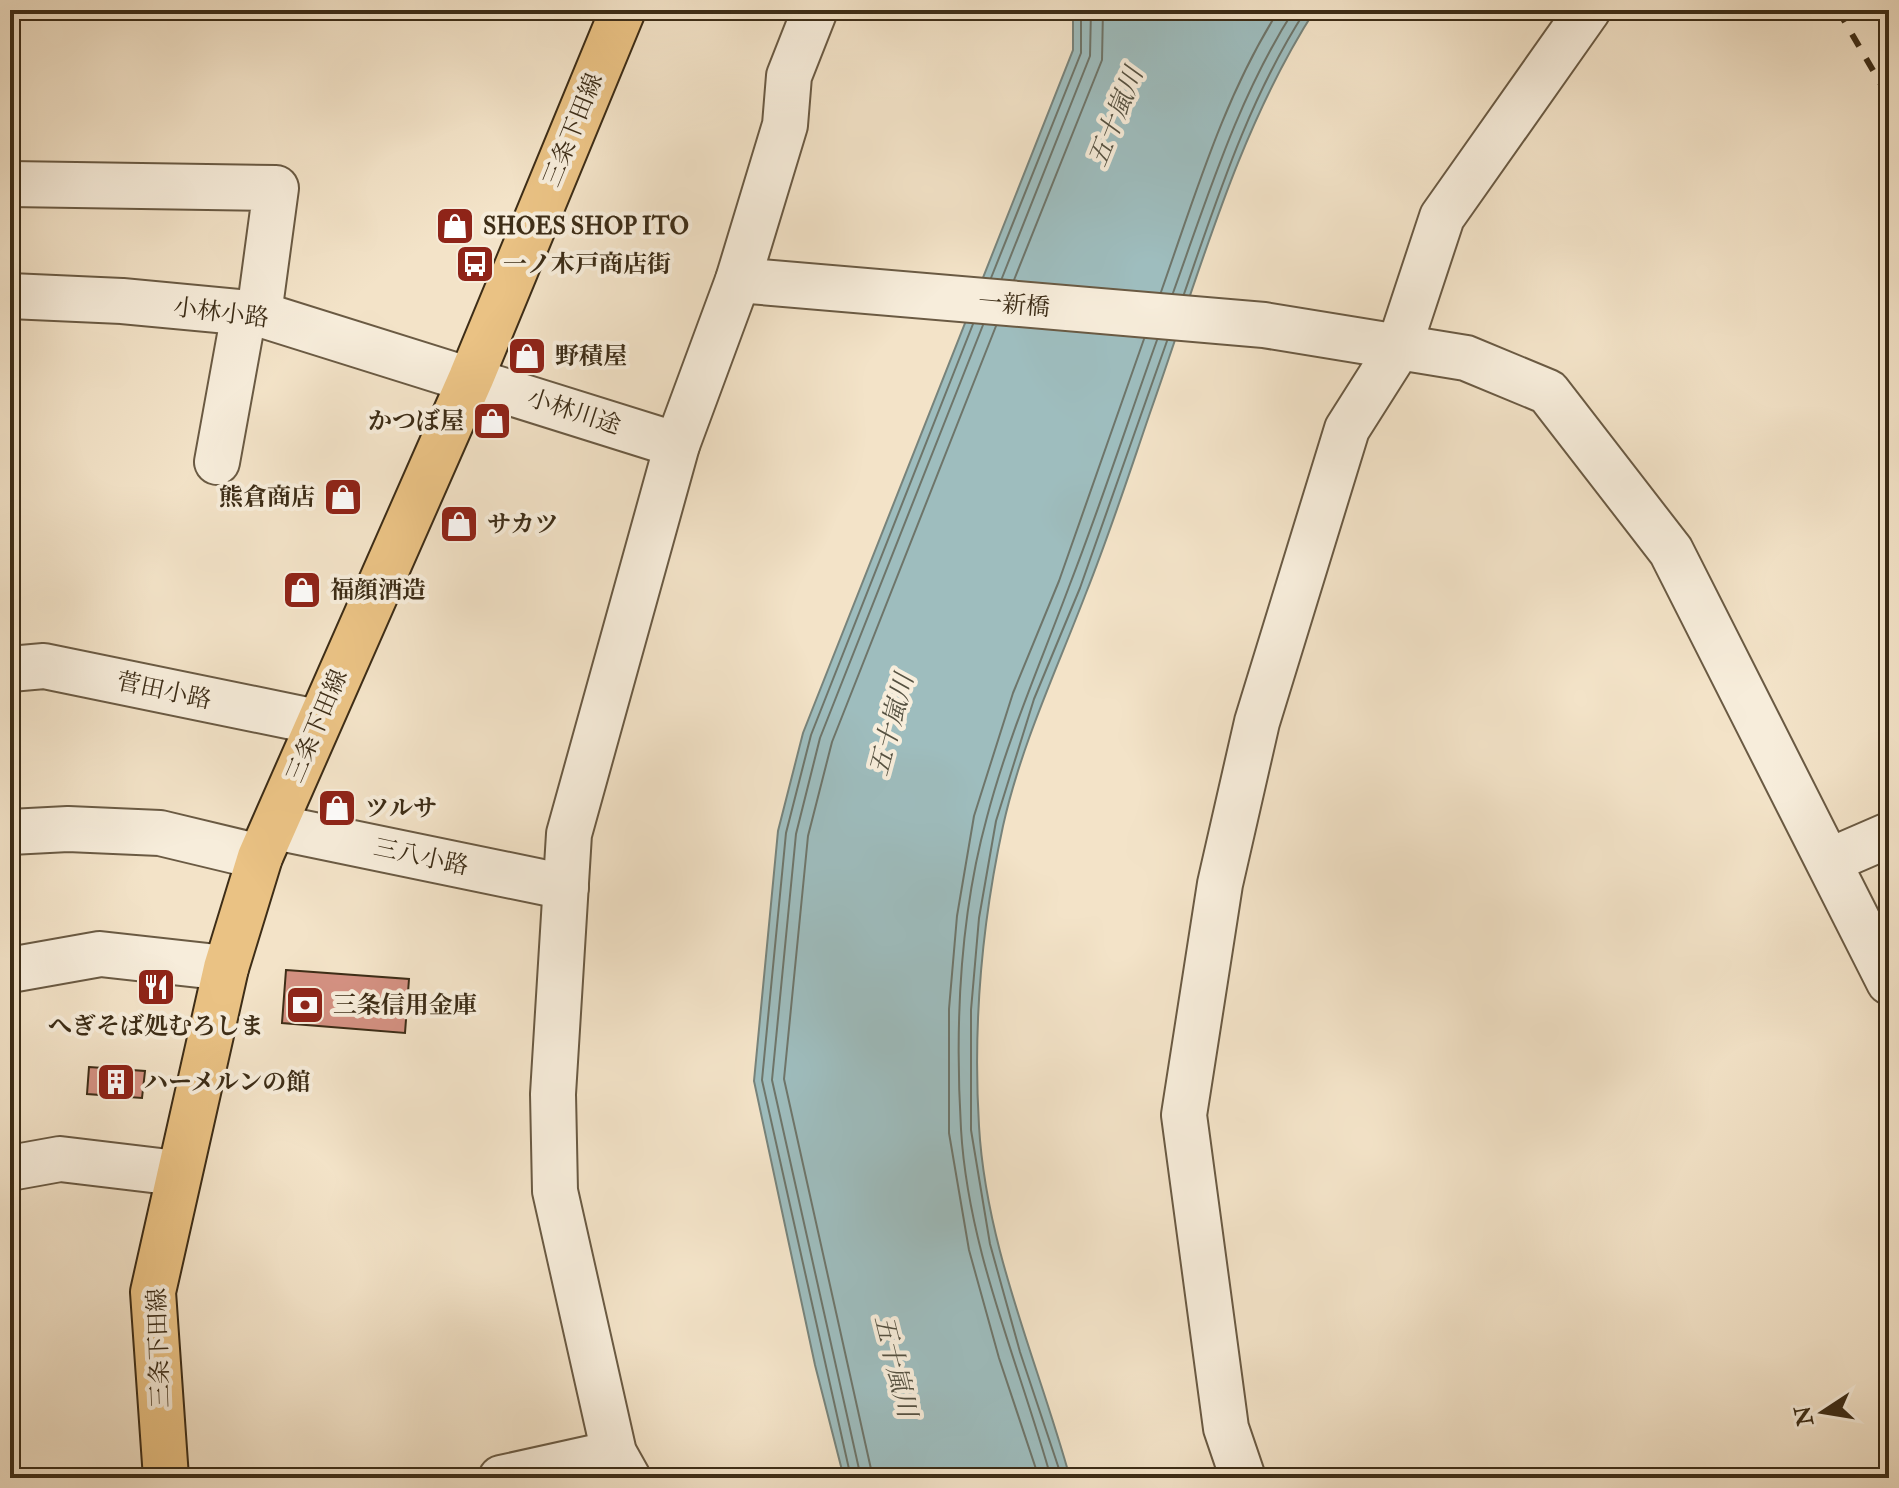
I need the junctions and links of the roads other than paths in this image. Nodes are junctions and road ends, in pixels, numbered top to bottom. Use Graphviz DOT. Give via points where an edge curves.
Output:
graph roads {
  1 [pos="815,10"];
  2 [pos="838,10"];
  3 [pos="1588,10"];
  4 [pos="618,12"];
  5 [pos="785,125"];
  6 [pos="10,184"];
  7 [pos="751,282"];
  8 [pos="10,296"];
  9 [pos="252,313"];
  10 [pos="1399,347"];
  11 [pos="471,378"];
  12 [pos="677,445"];
  13 [pos="217,462"];
  14 [pos="10,669"];
  15 [pos="317,722"];
  16 [pos="10,832"];
  17 [pos="1889,835"];
  18 [pos="268,842"];
  19 [pos="1829,861"];
  20 [pos="566,887"];
  21 [pos="226,968"];
  22 [pos="10,970"];
  23 [pos="1889,982"];
  24 [pos="10,1168"];
  25 [pos="177,1173"];
  26 [pos="621,1465"];
  27 [pos="166,1478"];
  28 [pos="501,1478"];
  29 [pos="1243,1478"];
  1 -- 5 [label="street" via="789,76"];
  2 -- 5 [label="street"];
  3 -- 10 [label="street" via="1442,217"];
  4 -- 11 [label="main road, 三条下田線"];
  5 -- 7 [label="street"];
  6 -- 9 [label="street" via="276,188"];
  7 -- 10 [label="street, 一新橋" via="1264,325"];
  7 -- 12 [label="street"];
  8 -- 9 [label="street, 小林小路"];
  9 -- 11 [label="street, 小林小路"];
  9 -- 13 [label="street"];
  10 -- 19 [label="street, 一新橋" via="1466,358 1548,392 1671,551"];
  10 -- 29 [label="street" via="1347,429 1257,722 1220,884 1184,1115 1226,1428"];
  11 -- 12 [label="street, 小林川途"];
  11 -- 15 [label="main road, 三条下田線"];
  12 -- 20 [label="street" via="569,834"];
  14 -- 15 [label="street, 菅田小路" via="44,666"];
  15 -- 18 [label="main road, 三条下田線"];
  16 -- 18 [label="street, 三八小路" via="68,829"];
  17 -- 19 [label="street"];
  18 -- 20 [label="street, 三八小路"];
  18 -- 21 [label="main road, 三条下田線"];
  19 -- 23 [label="street, 一新橋"];
  20 -- 26 [label="street" via="553,1094 555,1191"];
  21 -- 22 [label="street" via="100,954"];
  21 -- 25 [label="main road, 三条下田線"];
  24 -- 25 [label="street" via="60,1159"];
  25 -- 27 [label="main road, 三条下田線" via="153,1292"];
  26 -- 28 [label="street"];
}
